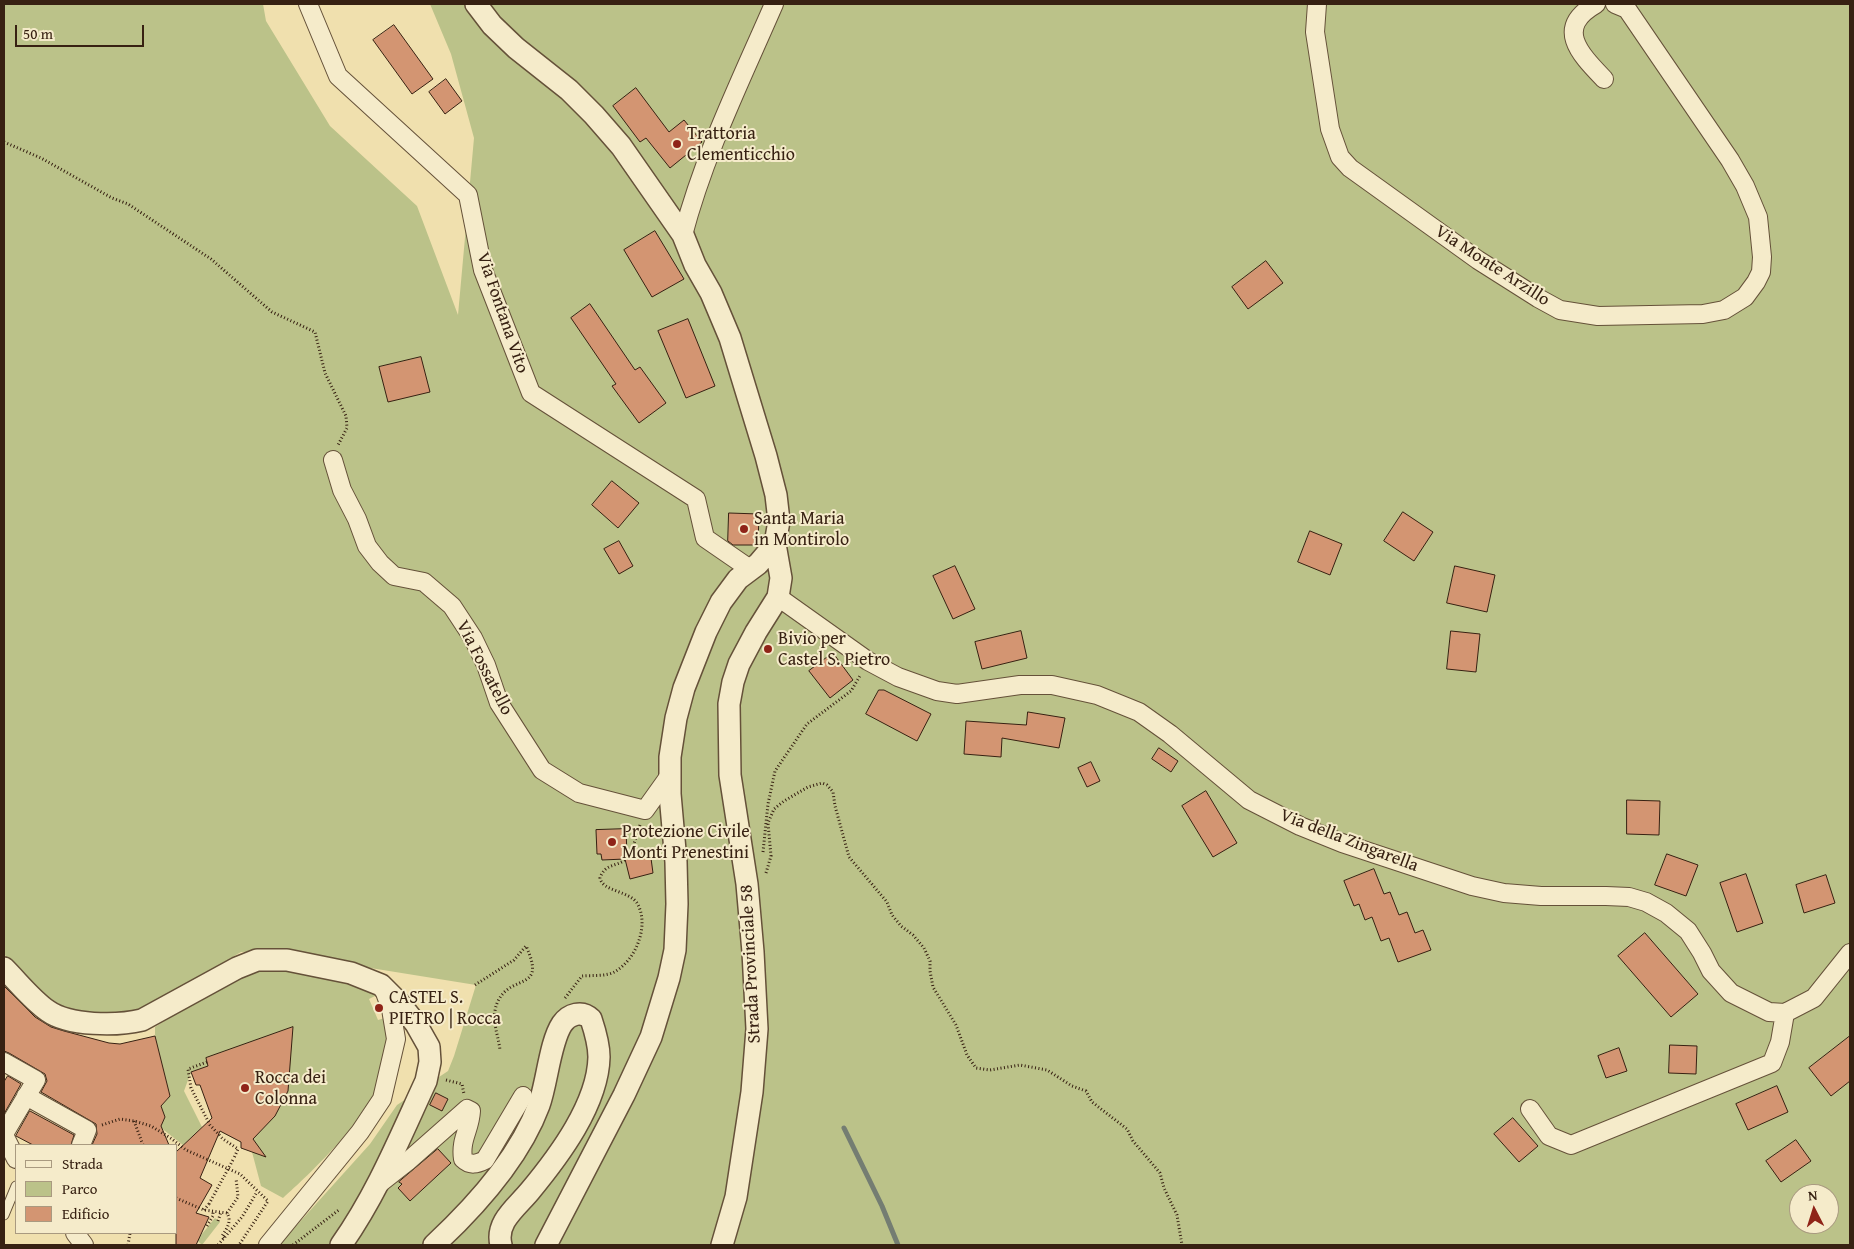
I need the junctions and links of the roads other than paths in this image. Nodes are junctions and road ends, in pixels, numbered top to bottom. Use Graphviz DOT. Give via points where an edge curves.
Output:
graph roads {
  1 [pos="308,4"];
  2 [pos="476,4"];
  3 [pos="774,4"];
  4 [pos="1317,4"];
  5 [pos="1596,4"];
  6 [pos="1616,4"];
  7 [pos="1604,79"];
  8 [pos="683,235"];
  9 [pos="333,460"];
  10 [pos="775,544"];
  11 [pos="750,569"];
  12 [pos="778,598"];
  13 [pos="670,775"];
  14 [pos="1850,953"];
  15 [pos="4,968"];
  16 [pos="382,985"];
  17 [pos="1785,1013"];
  18 [pos="5,1065"];
  19 [pos="26,1096"];
  20 [pos="523,1096"];
  21 [pos="1530,1109"];
  22 [pos="4,1134"];
  23 [pos="84,1138"];
  24 [pos="15,1157"];
  25 [pos="379,1184"];
  26 [pos="15,1188"];
  27 [pos="4,1215"];
  28 [pos="76,1234"];
  29 [pos="84,1245"];
  30 [pos="268,1245"];
  31 [pos="341,1245"];
  32 [pos="434,1245"];
  33 [pos="501,1245"];
  34 [pos="546,1245"];
  35 [pos="722,1245"];
  1 -- 11 [label="street, Via Fontana Vito" via="338,76 468,195 483,270 531,394 696,499 705,538"];
  2 -- 8 [label="street" via="516,48 569,90 594,115 621,146"];
  3 -- 8 [label="street" via="711,148"];
  4 -- 6 [label="street, Via Monte Arzillo" via="1315,32 1330,129 1340,157 1350,168 1478,260 1560,310 1598,316 1703,314 1724,310 1744,297 1760,272 1762,257 1758,216 1730,160 1627,9"];
  5 -- 7 [label="street" via="1585,10 1574,29 1575,43 1580,54"];
  8 -- 10 [label="street" via="730,338 748,392 776,495 779,521"];
  9 -- 13 [label="street, Via Fossatello" via="342,490 367,546 394,576 424,582 452,606 473,638 499,703 542,770 579,793 645,810"];
  10 -- 11 [label="street"];
  10 -- 12 [label="street, Strada Provinciale 58" via="781,578"];
  11 -- 13 [label="street" via="721,602 690,670 674,727"];
  12 -- 17 [label="street, Via della Zingarella" via="868,661 898,678 937,691 957,694 1020,685 1052,685 1097,695 1138,712 1170,734 1249,800 1342,843 1472,886 1504,893 1629,897 1646,902 1688,930 1711,971 1731,993 1769,1012"];
  12 -- 35 [label="street, Strada Provinciale 58" via="739,664 729,704 730,775 746,884 757,1029 752,1092 736,1197"];
  13 -- 34 [label="street" via="677,904 675,950 669,978 656,1024 624,1096"];
  14 -- 17 [label="street" via="1814,998"];
  15 -- 16 [label="street" via="51,1013 106,1025 142,1020 257,960 287,960 351,973"];
  16 -- 25 [label="street" via="416,1024 430,1055 426,1081"];
  16 -- 30 [label="street" via="391,1009 396,1039 382,1099 360,1132"];
  17 -- 21 [label="street" via="1772,1063 1571,1145 1550,1136"];
  18 -- 19 [label="street" via="36,1080"];
  19 -- 22 [label="street"];
  19 -- 23 [label="street"];
  20 -- 25 [label="street" via="485,1160 477,1164 463,1159 462,1143 471,1116 467,1109"];
  22 -- 24 [label="street"];
  25 -- 31 [label="street"];
  26 -- 27 [label="lane"];
  28 -- 29 [label="street"];
  32 -- 33 [label="street" via="471,1210 522,1140 540,1103 560,1028 568,1018 583,1014 591,1019 598,1043 598,1070 593,1088 570,1135 539,1180 504,1221 499,1236"];
}
